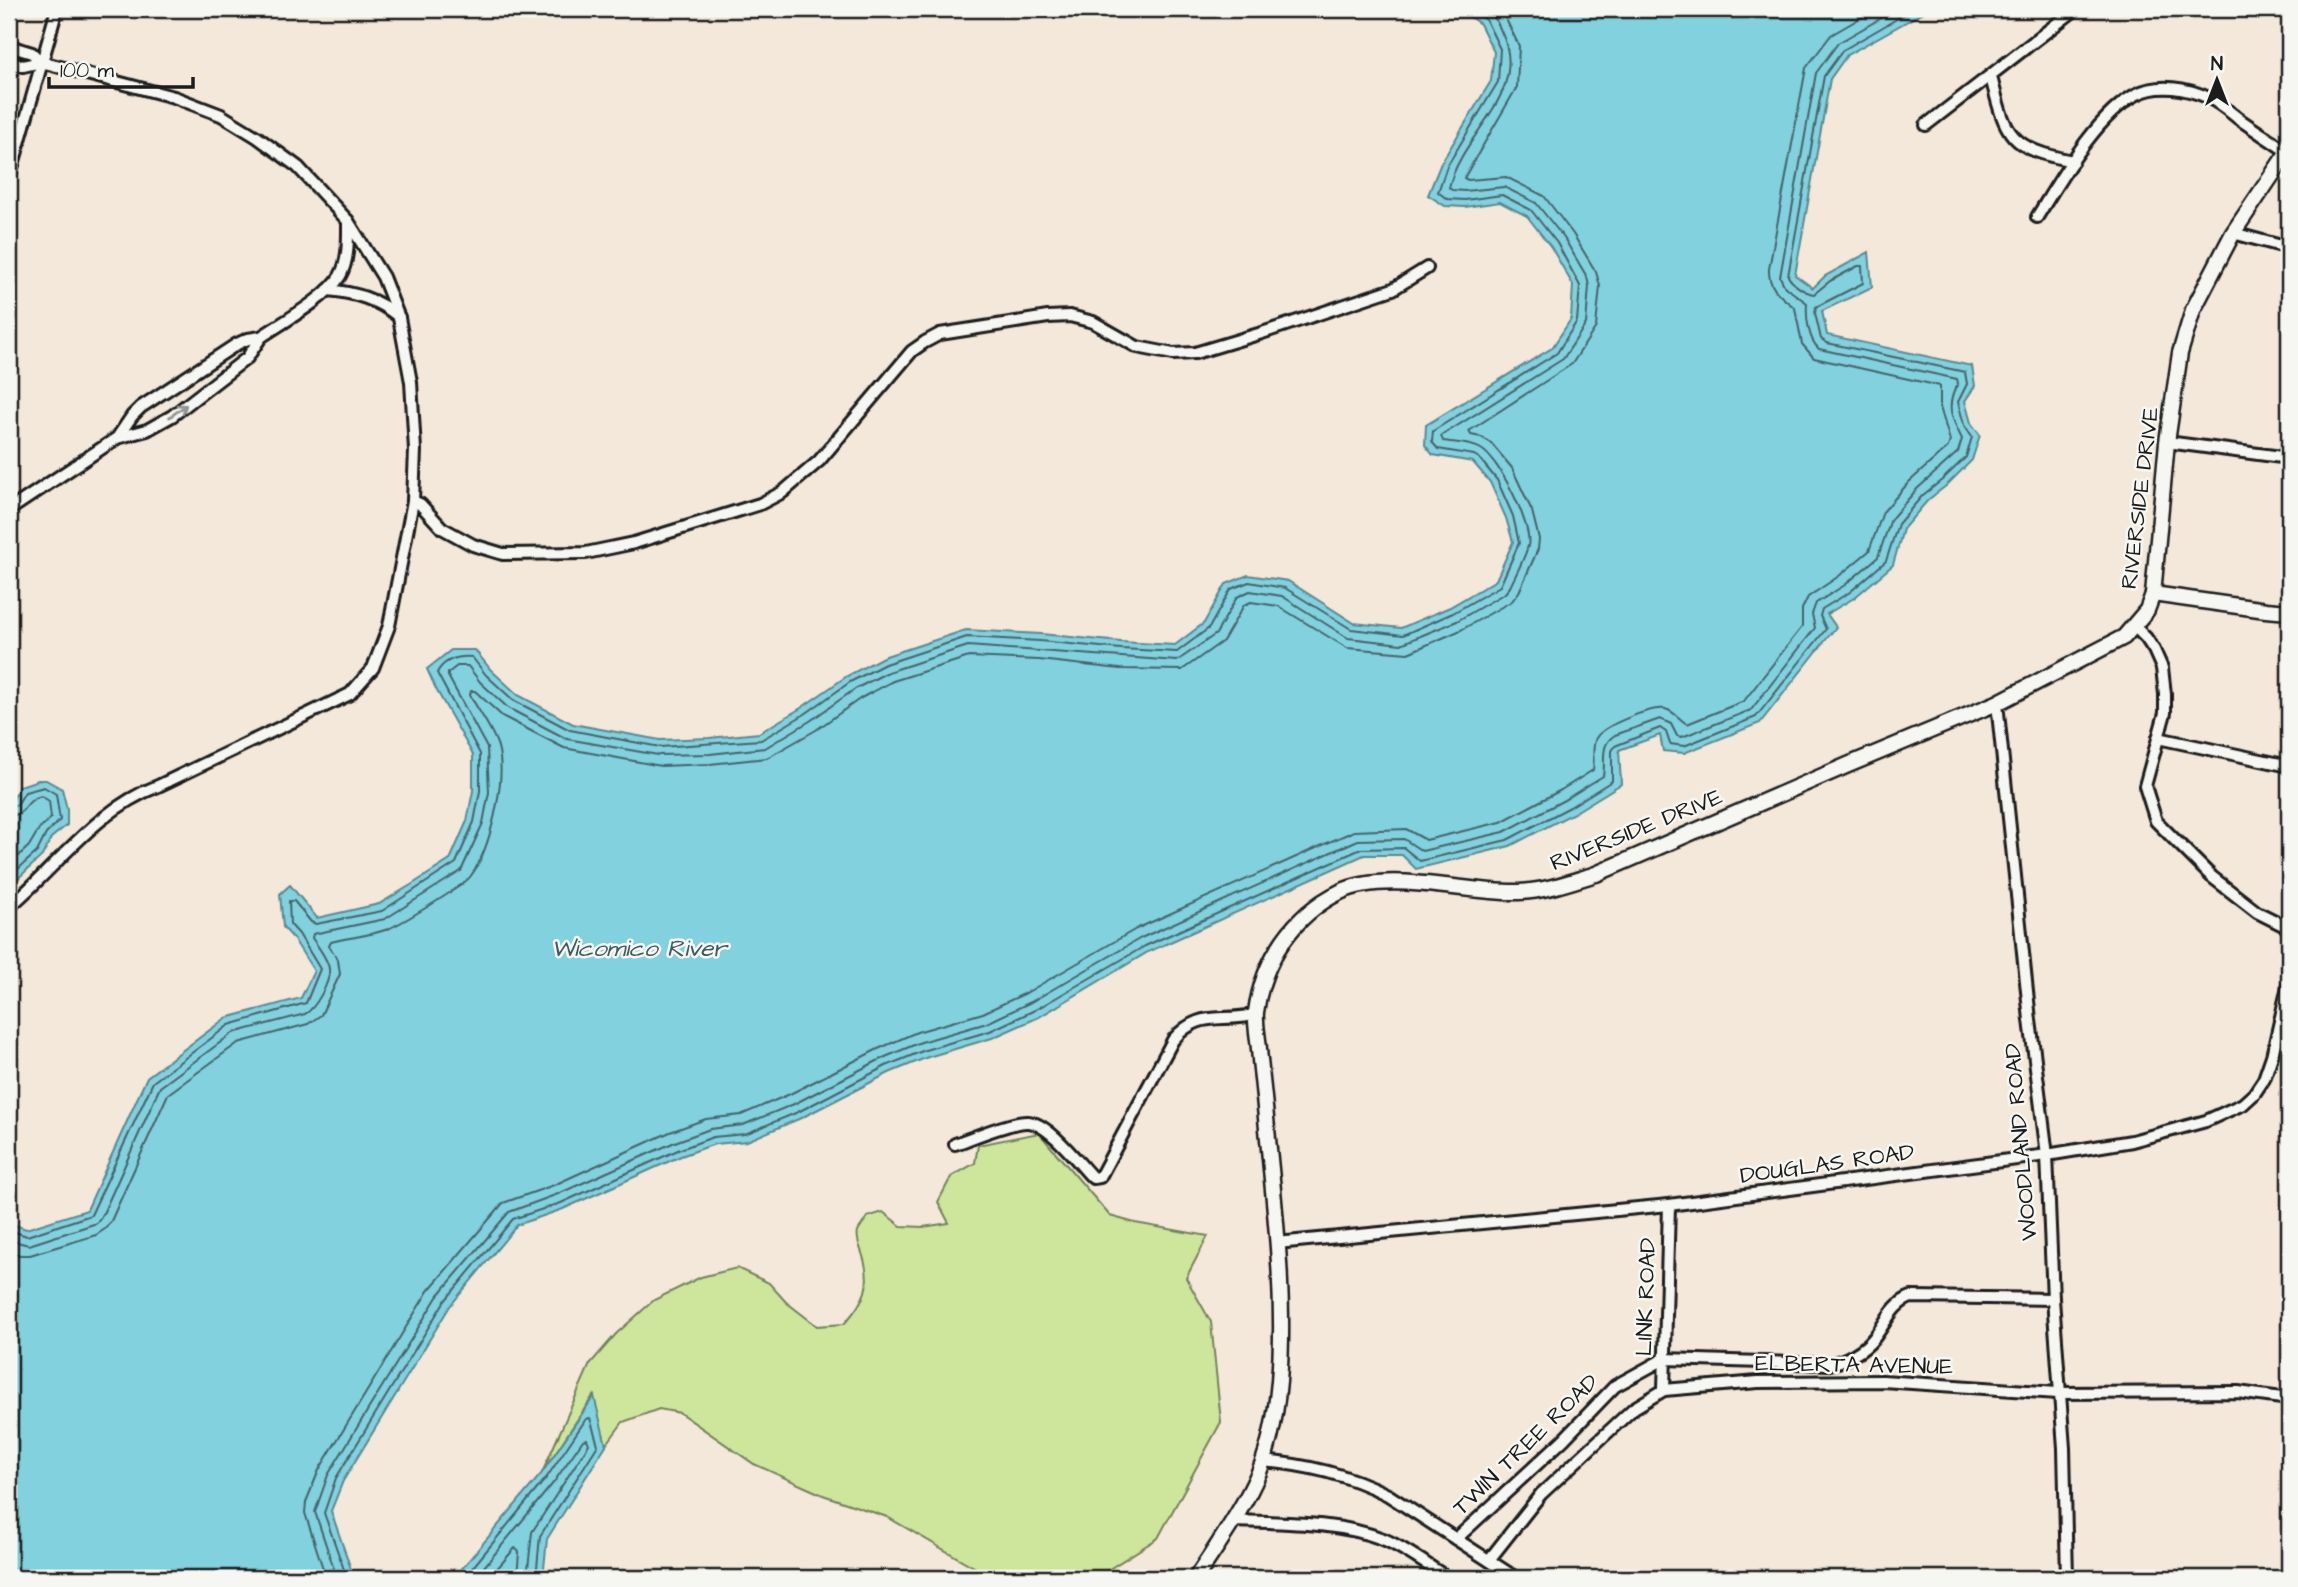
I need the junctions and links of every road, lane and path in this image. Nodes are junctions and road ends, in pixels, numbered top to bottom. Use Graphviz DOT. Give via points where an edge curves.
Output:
graph roads {
  1 [pos="57,9"];
  2 [pos="2076,9"];
  3 [pos="9,46"];
  4 [pos="9,62"];
  5 [pos="41,62"];
  6 [pos="1991,77"];
  7 [pos="1926,125"];
  8 [pos="2288,151"];
  9 [pos="2073,160"];
  10 [pos="9,180"];
  11 [pos="2036,217"];
  12 [pos="348,221"];
  13 [pos="2233,233"];
  14 [pos="2289,248"];
  15 [pos="1427,268"];
  16 [pos="328,290"];
  17 [pos="400,318"];
  18 [pos="261,337"];
  19 [pos="117,438"];
  20 [pos="2167,442"];
  21 [pos="2289,458"];
  22 [pos="413,501"];
  23 [pos="9,510"];
  24 [pos="2153,594"];
  25 [pos="2289,611"];
  26 [pos="2134,627"];
  27 [pos="1997,703"];
  28 [pos="2158,738"];
  29 [pos="2289,766"];
  30 [pos="9,907"];
  31 [pos="2289,928"];
  32 [pos="2289,982"];
  33 [pos="1256,1014"];
  34 [pos="955,1144"];
  35 [pos="2047,1155"];
  36 [pos="1669,1205"];
  37 [pos="1277,1244"];
  38 [pos="2053,1299"];
  39 [pos="1664,1359"];
  40 [pos="1664,1390"];
  41 [pos="2059,1393"];
  42 [pos="2289,1399"];
  43 [pos="1263,1461"];
  44 [pos="1233,1521"];
  45 [pos="1456,1539"];
  46 [pos="1489,1560"];
  47 [pos="1196,1578"];
  48 [pos="1448,1578"];
  49 [pos="1516,1578"];
  50 [pos="2067,1578"];
  1 -- 5 [label="street"];
  2 -- 6 [label="street"];
  3 -- 5 [label="street" via="32,52"];
  4 -- 5 [label="street" via="23,66"];
  5 -- 10 [label="street"];
  5 -- 12 [label="street" via="174,97 221,115 298,167"];
  6 -- 7 [label="street"];
  6 -- 9 [label="street" via="2000,116 2012,136 2042,155"];
  8 -- 9 [label="street" via="2212,99 2172,87 2138,93 2123,103"];
  8 -- 13 [label="street, RIVERSIDE DRIVE"];
  9 -- 11 [label="street"];
  12 -- 16 [label="street" via="348,251 341,274"];
  12 -- 17 [label="street" via="383,277"];
  13 -- 14 [label="street"];
  13 -- 20 [label="street, RIVERSIDE DRIVE" via="2193,310 2180,353"];
  15 -- 22 [label="street" via="1393,289 1195,353 1137,347 1093,322 1070,316 940,334 912,351 819,461 783,492 760,504 634,543 586,553 503,554 442,528"];
  16 -- 17 [label="street" via="355,293 383,304"];
  16 -- 18 [label="street"];
  17 -- 22 [label="street" via="411,382"];
  18 -- 19 [label="street" via="237,344 141,407"];
  19 -- 18 [label="street, one-way" via="147,430 172,415 247,358"];
  19 -- 23 [label="street"];
  20 -- 21 [label="street"];
  20 -- 24 [label="street, RIVERSIDE DRIVE"];
  22 -- 30 [label="street" via="389,626 373,668 350,694 134,795 102,817"];
  24 -- 25 [label="street"];
  24 -- 26 [label="street, RIVERSIDE DRIVE"];
  26 -- 27 [label="street, RIVERSIDE DRIVE" via="2112,644"];
  26 -- 28 [label="street" via="2146,638 2162,668 2165,713"];
  27 -- 33 [label="street, RIVERSIDE DRIVE" via="1595,874 1553,887 1518,892 1374,884 1341,892 1303,917 1286,935 1272,960"];
  27 -- 35 [label="street, WOODLAND ROAD"];
  28 -- 29 [label="street"];
  28 -- 31 [label="street" via="2145,786 2156,821 2212,877 2257,912"];
  32 -- 35 [label="street, DOUGLAS ROAD" via="2264,1079 2243,1104 2206,1121 2132,1141"];
  33 -- 34 [label="street" via="1195,1021 1182,1029 1096,1178 1047,1130 1028,1122"];
  33 -- 37 [label="street, RIVERSIDE DRIVE"];
  35 -- 36 [label="street, DOUGLAS ROAD"];
  35 -- 38 [label="street, WOODLAND ROAD"];
  36 -- 37 [label="street, DOUGLAS ROAD"];
  36 -- 39 [label="street, LINK ROAD"];
  37 -- 43 [label="street, RIVERSIDE DRIVE" via="1279,1382"];
  38 -- 39 [label="street" via="1911,1297 1900,1302 1866,1346 1830,1364"];
  38 -- 41 [label="street, WOODLAND ROAD"];
  39 -- 40 [label="street, LINK ROAD"];
  39 -- 45 [label="street, TWIN TREE ROAD" via="1615,1386"];
  40 -- 41 [label="street, ELBERTA AVENUE" via="1758,1382 1883,1381"];
  40 -- 46 [label="street, ELBERTA AVENUE" via="1634,1408 1541,1494"];
  41 -- 42 [label="street, ELBERTA AVENUE" via="2238,1392"];
  41 -- 50 [label="street, WOODLAND ROAD"];
  43 -- 44 [label="street, RIVERSIDE DRIVE"];
  43 -- 45 [label="street" via="1311,1467 1366,1483"];
  44 -- 47 [label="street, RIVERSIDE DRIVE"];
  44 -- 48 [label="street" via="1364,1534 1384,1540"];
  45 -- 46 [label="street"];
  46 -- 49 [label="street"];
}
